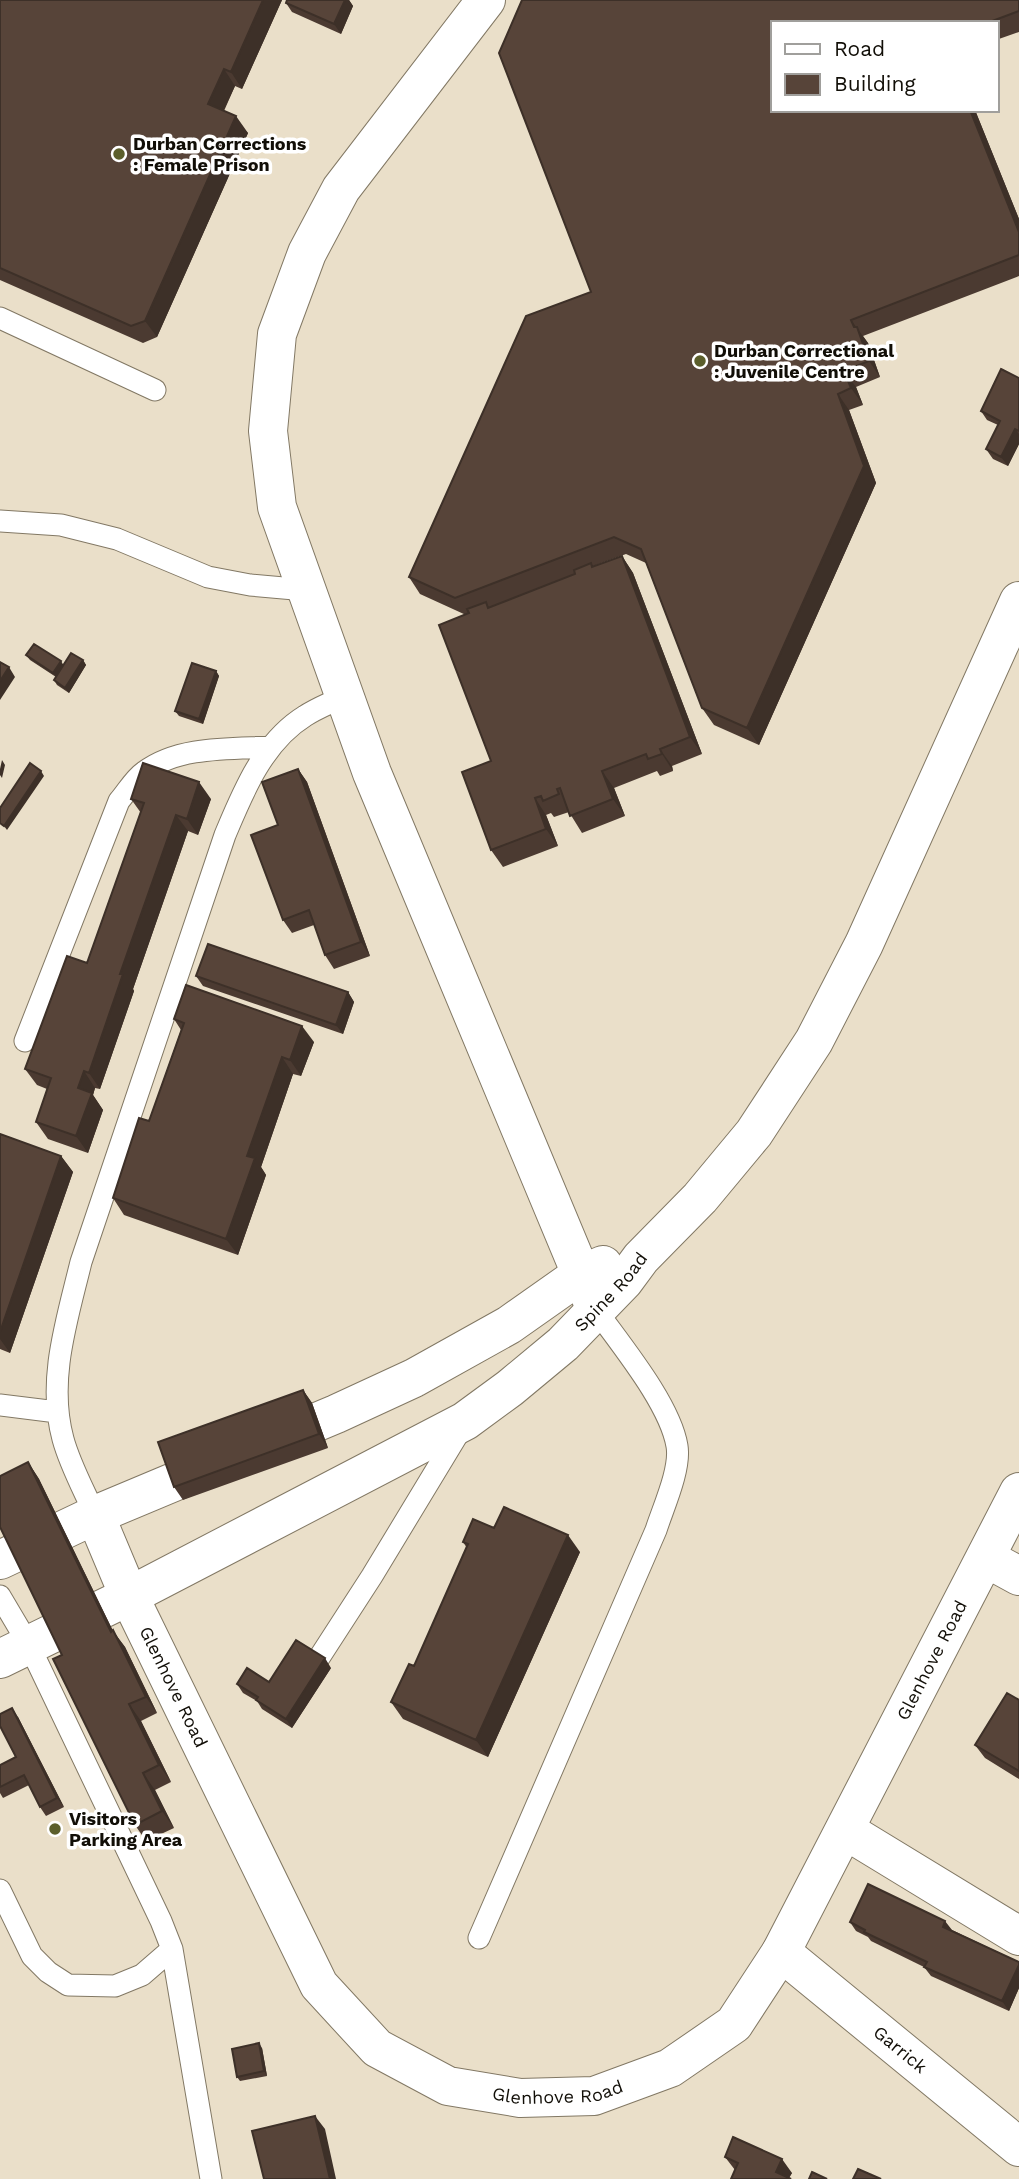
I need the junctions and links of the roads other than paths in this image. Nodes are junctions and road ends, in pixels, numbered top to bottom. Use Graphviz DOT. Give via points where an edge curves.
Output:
graph roads {
  1 [pos="486,0"];
  2 [pos="0,318"];
  3 [pos="155,390"];
  4 [pos="0,521"];
  5 [pos="306,590"];
  6 [pos="1019,601"];
  7 [pos="344,696"];
  8 [pos="271,747"];
  9 [pos="25,1041"];
  10 [pos="641,1258"];
  11 [pos="580,1275"];
  12 [pos="596,1310"];
  13 [pos="0,1405"];
  14 [pos="57,1412"];
  15 [pos="465,1421"];
  16 [pos="1019,1492"];
  17 [pos="95,1515"];
  18 [pos="986,1558"];
  19 [pos="0,1560"];
  20 [pos="1019,1576"];
  21 [pos="0,1596"];
  22 [pos="130,1596"];
  23 [pos="14,1652"];
  24 [pos="304,1683"];
  25 [pos="845,1830"];
  26 [pos="0,1890"];
  27 [pos="1019,1936"];
  28 [pos="479,1938"];
  29 [pos="172,1949"];
  30 [pos="781,1952"];
  31 [pos="1019,2147"];
  32 [pos="211,2179"];
  1 -- 5 [label="street" via="341,189 307,253 278,334 268,431 272,469 277,507"];
  2 -- 3 [label="lane"];
  4 -- 5 [label="lane" via="61,525 117,539 208,577"];
  5 -- 7 [label="street"];
  6 -- 10 [label="street" via="864,944 814,1041 754,1133 700,1198"];
  7 -- 8 [label="lane" via="303,717"];
  7 -- 11 [label="street"];
  8 -- 9 [label="lane" via="165,759 141,773 119,801"];
  8 -- 14 [label="lane" via="247,783 225,835 81,1262 55,1389"];
  10 -- 11 [label="street, Spine Road" via="617,1261"];
  10 -- 12 [label="street, Spine Road"];
  11 -- 12 [label="street"];
  11 -- 17 [label="street, Spine Road" via="509,1325 414,1378"];
  12 -- 15 [label="street, Spine Road" via="563,1344"];
  12 -- 28 [label="lane" via="649,1384 667,1420 678,1447 675,1472 656,1530"];
  13 -- 14 [label="lane"];
  14 -- 17 [label="lane" via="63,1441"];
  15 -- 22 [label="street, Spine Road"];
  15 -- 24 [label="lane"];
  16 -- 18 [label="street, Glenhove Road"];
  17 -- 19 [label="street, Spine Road"];
  17 -- 22 [label="street, Glenhove Road"];
  18 -- 20 [label="street"];
  18 -- 25 [label="street, Glenhove Road"];
  21 -- 23 [label="lane"];
  22 -- 23 [label="street, Spine Road"];
  22 -- 30 [label="street, Glenhove Road" via="319,1985 377,2048 448,2086 520,2098 594,2096 670,2068 734,2024"];
  23 -- 29 [label="lane"];
  25 -- 27 [label="street"];
  25 -- 30 [label="street, Glenhove Road"];
  26 -- 29 [label="lane" via="32,1956 68,1985 115,1986 142,1975"];
  29 -- 32 [label="lane"];
  30 -- 31 [label="street, Garrick"];
}
